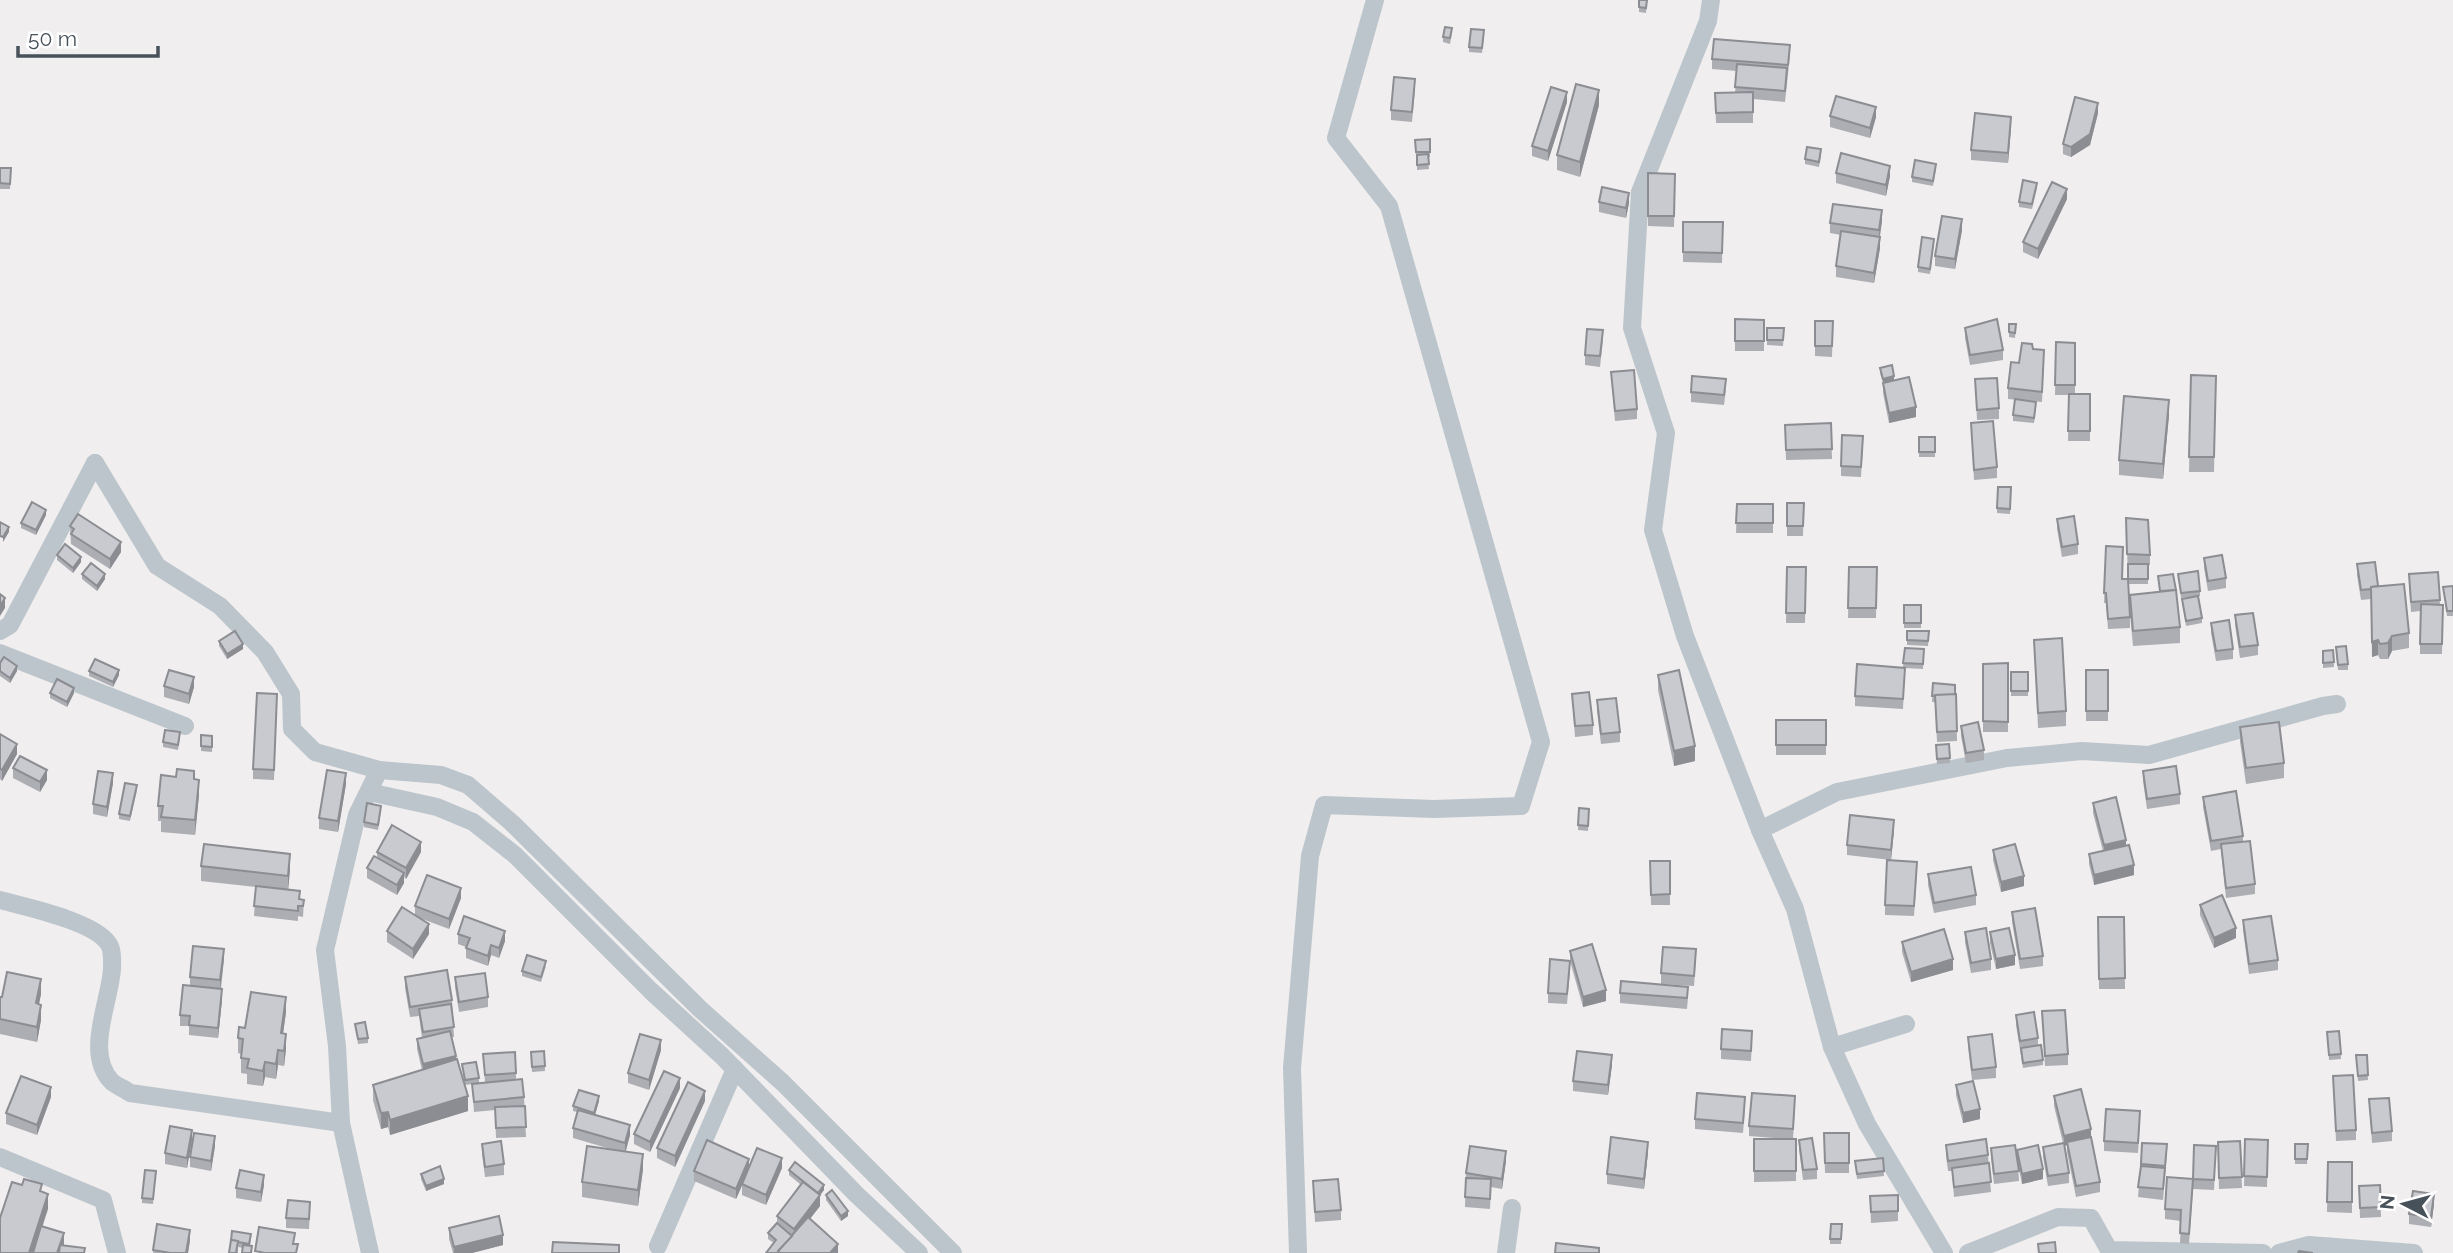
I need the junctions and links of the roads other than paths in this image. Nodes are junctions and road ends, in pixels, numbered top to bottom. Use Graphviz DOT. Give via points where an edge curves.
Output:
graph roads {
  1 [pos="1375,0"];
  2 [pos="1711,0"];
  3 [pos="0,631"];
  4 [pos="0,653"];
  5 [pos="2337,704"];
  6 [pos="186,726"];
  7 [pos="379,771"];
  8 [pos="369,792"];
  9 [pos="1760,830"];
  10 [pos="0,900"];
  11 [pos="1906,1024"];
  12 [pos="1832,1047"];
  13 [pos="734,1069"];
  14 [pos="341,1123"];
  15 [pos="0,1157"];
  16 [pos="1512,1208"];
  17 [pos="658,1246"];
  18 [pos="117,1253"];
  19 [pos="370,1253"];
  20 [pos="919,1253"];
  21 [pos="953,1253"];
  22 [pos="1298,1253"];
  23 [pos="1506,1253"];
  24 [pos="1944,1253"];
  25 [pos="1968,1253"];
  26 [pos="2263,1253"];
  27 [pos="2279,1253"];
  28 [pos="2414,1253"];
  1 -- 22 [label="street" via="1336,138 1389,206 1541,742 1521,806 1324,805 1310,856 1292,1068"];
  2 -- 9 [label="street" via="1708,21 1640,192 1632,328 1666,433 1653,530 1685,636"];
  3 -- 7 [label="street" via="9,625 95,463 157,566 220,606 265,652 291,694 292,729 315,752"];
  4 -- 6 [label="street"];
  5 -- 9 [label="street" via="2149,755 2081,751 2007,758 1837,792"];
  7 -- 8 [label="street"];
  7 -- 21 [label="street" via="441,775 468,785 783,1083"];
  8 -- 13 [label="street" via="437,807 472,822 515,855"];
  8 -- 14 [label="street" via="357,815 325,950"];
  9 -- 12 [label="street" via="1795,909"];
  10 -- 14 [label="street" via="59,916 109,943 111,982 99,1030 102,1066 112,1082 130,1093"];
  11 -- 12 [label="street"];
  12 -- 24 [label="street" via="1867,1124"];
  13 -- 17 [label="street"];
  13 -- 20 [label="street"];
  14 -- 19 [label="street"];
  15 -- 18 [label="street" via="103,1200"];
  16 -- 23 [label="street"];
  25 -- 26 [label="street" via="2058,1217 2091,1218 2109,1250"];
  27 -- 28 [label="street" via="2309,1245"];
}
